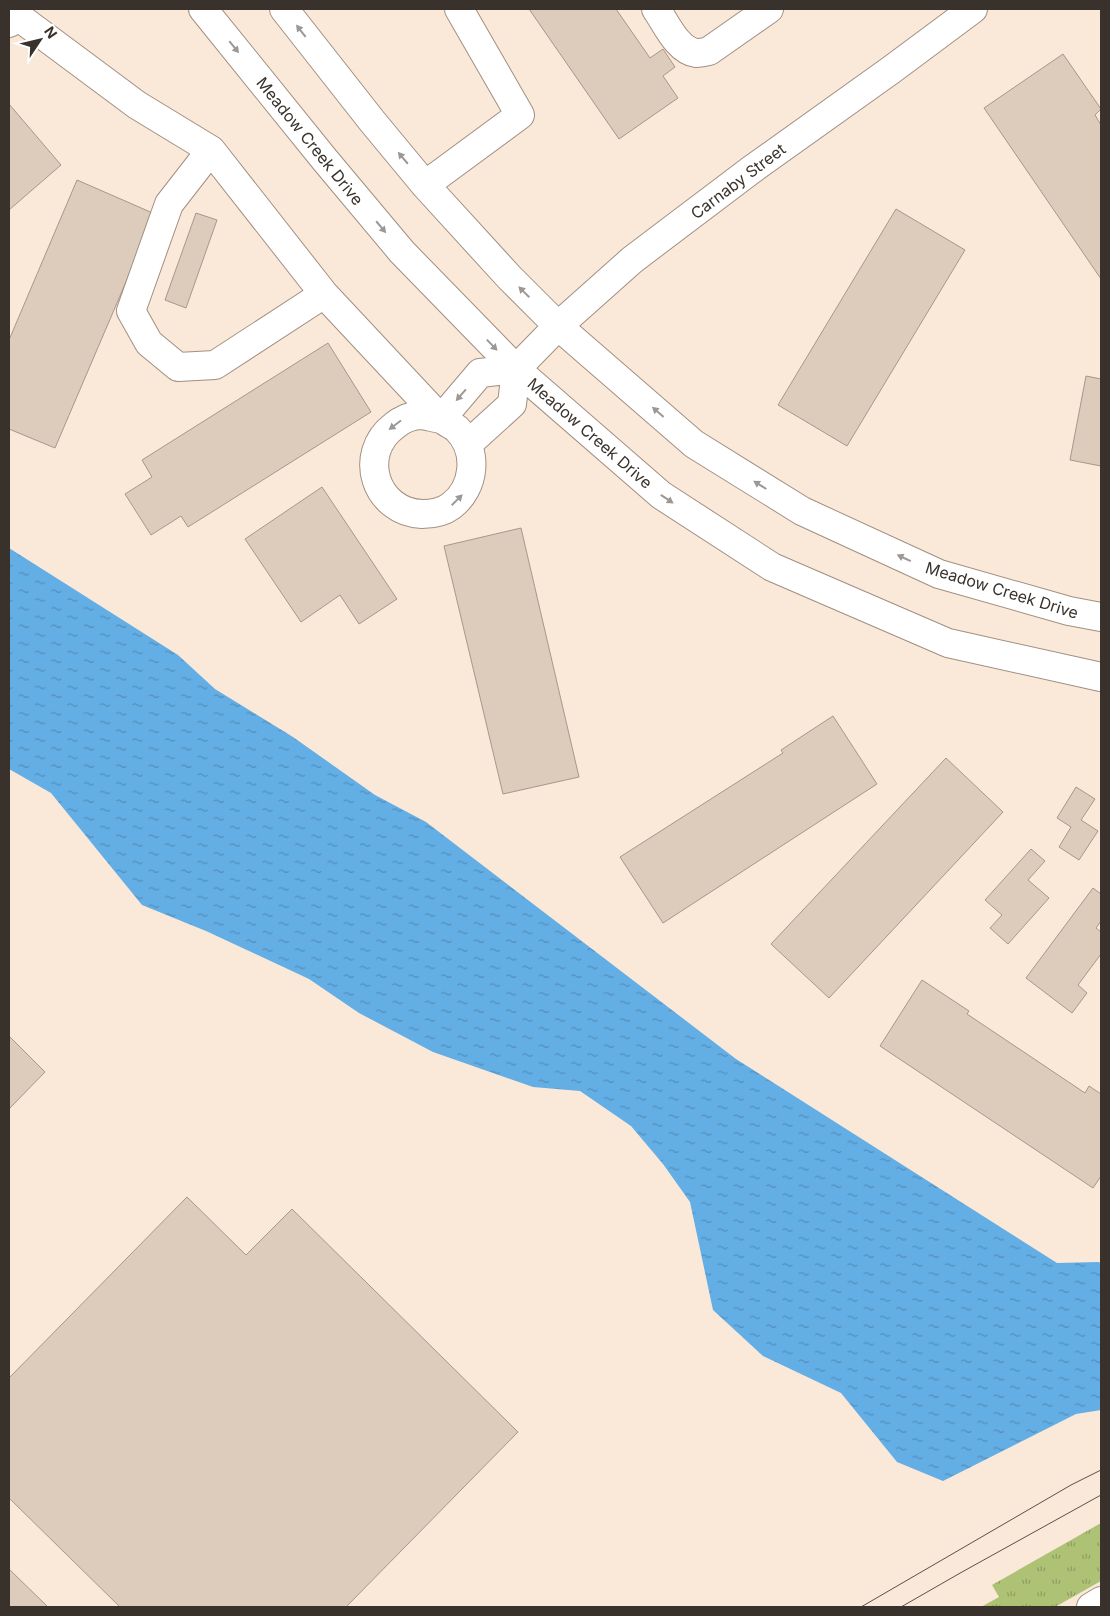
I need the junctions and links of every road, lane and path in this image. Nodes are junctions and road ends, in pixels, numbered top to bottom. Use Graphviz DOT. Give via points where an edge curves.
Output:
graph roads {
  1 [pos="203,9"];
  2 [pos="284,9"];
  3 [pos="459,9"];
  4 [pos="656,9"];
  5 [pos="770,9"];
  6 [pos="963,11"];
  7 [pos="13,16"];
  8 [pos="211,150"];
  9 [pos="426,185"];
  10 [pos="324,294"];
  11 [pos="558,326"];
  12 [pos="516,369"];
  13 [pos="441,419"];
  14 [pos="468,444"];
  15 [pos="1101,617"];
  16 [pos="1101,677"];
  17 [pos="1101,1601"];
  18 [pos="1091,1607"];
  1 -- 12 [label="street, Meadow Creek Drive, one-way" via="402,252"];
  9 -- 2 [label="street, Meadow Creek Drive, one-way"];
  3 -- 9 [label="street" via="520,115"];
  4 -- 5 [label="street" via="676,39 686,49 697,53 709,51"];
  6 -- 11 [label="street, Carnaby Street" via="891,70 632,260"];
  7 -- 8 [label="street" via="137,106"];
  8 -- 10 [label="street"];
  8 -- 10 [label="street" via="168,204 131,311 149,343 178,367 215,365"];
  11 -- 9 [label="street, Meadow Creek Drive, one-way"];
  10 -- 13 [label="street"];
  11 -- 12 [label="street, Carnaby Street"];
  15 -- 11 [label="street, Meadow Creek Drive, one-way" via="939,574 802,511 694,444"];
  12 -- 13 [label="street, one-way" via="480,373"];
  12 -- 14 [label="street" via="512,404"];
  12 -- 16 [label="street, Meadow Creek Drive, one-way" via="661,495 772,567 948,643"];
  13 -- 14 [label="street" via="457,429"];
  13 -- 14 [label="street, one-way" via="421,415 401,420 385,432 376,450 374,470 380,489 393,504 411,513 431,514 450,507 464,492 471,474 472,458"];
  17 -- 18 [label="street"];
}
